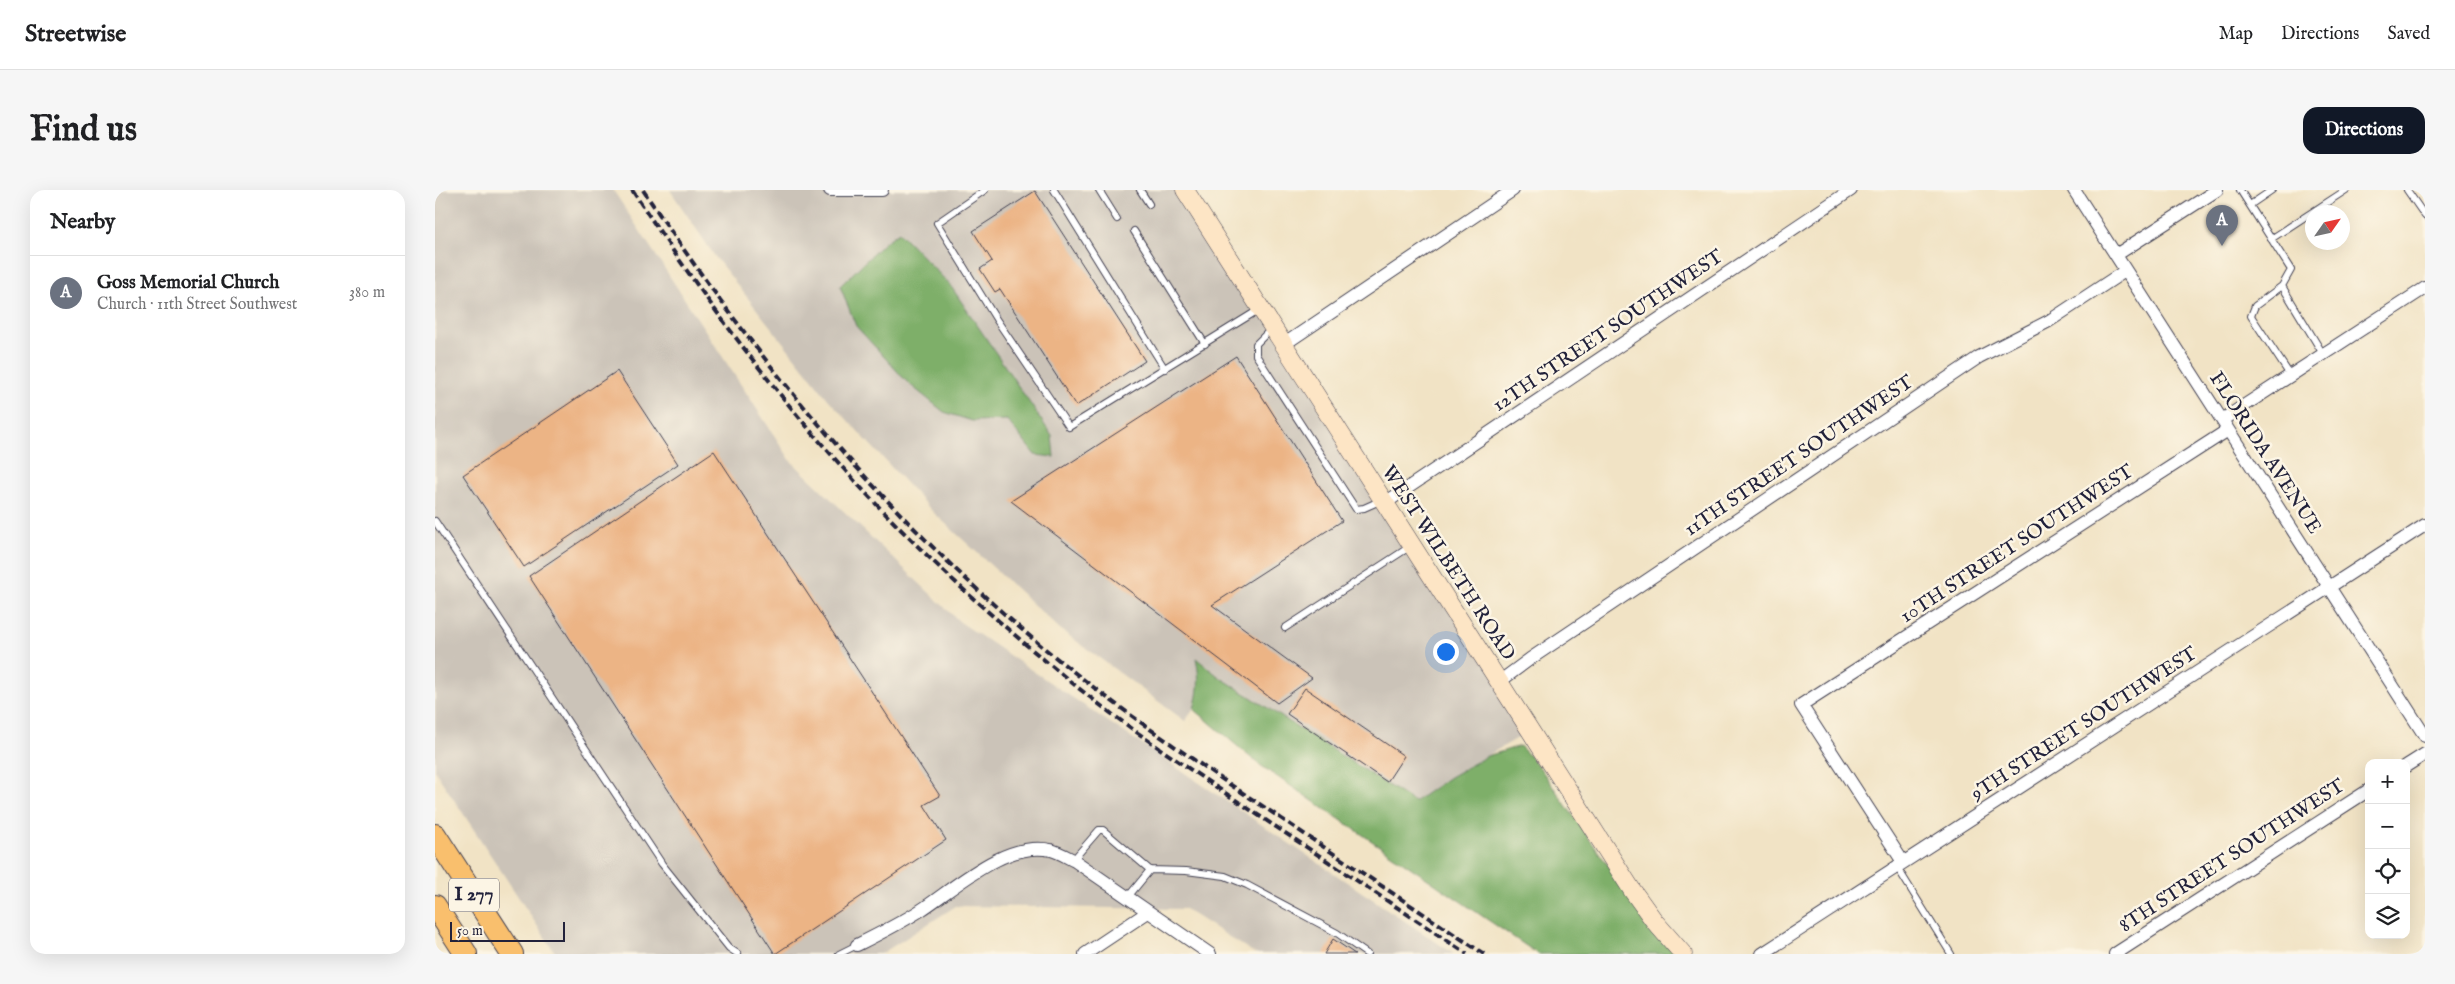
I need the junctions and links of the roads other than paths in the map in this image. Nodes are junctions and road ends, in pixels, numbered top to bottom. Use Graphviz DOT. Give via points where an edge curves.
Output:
graph roads {
  1 [pos="830,190"];
  2 [pos="882,190"];
  3 [pos="985,190"];
  4 [pos="1054,190"];
  5 [pos="1099,190"];
  6 [pos="1140,190"];
  7 [pos="1185,190"];
  8 [pos="1513,190"];
  9 [pos="1851,190"];
  10 [pos="2074,190"];
  11 [pos="2217,190"];
  12 [pos="2240,190"];
  13 [pos="2272,190"];
  14 [pos="2346,190"];
  15 [pos="2407,190"];
  16 [pos="1149,204"];
  17 [pos="2250,205"];
  18 [pos="2425,216"];
  19 [pos="1117,219"];
  20 [pos="1134,232"];
  21 [pos="2271,238"];
  22 [pos="2115,255"];
  23 [pos="2125,271"];
  24 [pos="2282,286"];
  25 [pos="2425,288"];
  26 [pos="1260,309"];
  27 [pos="1272,328"];
  28 [pos="1205,344"];
  29 [pos="1283,345"];
  30 [pos="2323,354"];
  31 [pos="1165,369"];
  32 [pos="2290,375"];
  33 [pos="2225,425"];
  34 [pos="1384,501"];
  35 [pos="435,521"];
  36 [pos="2425,525"];
  37 [pos="1413,546"];
  38 [pos="2330,588"];
  39 [pos="1285,628"];
  40 [pos="1499,682"];
  41 [pos="2425,736"];
  42 [pos="2425,754"];
  43 [pos="2410,763"];
  44 [pos="2365,793"];
  45 [pos="435,836"];
  46 [pos="1073,860"];
  47 [pos="1900,865"];
  48 [pos="1150,870"];
  49 [pos="1127,898"];
  50 [pos="435,906"];
  51 [pos="1148,912"];
  52 [pos="857,945"];
  53 [pos="467,954"];
  54 [pos="512,954"];
  55 [pos="739,954"];
  56 [pos="839,954"];
  57 [pos="1085,954"];
  58 [pos="1210,954"];
  59 [pos="1367,954"];
  60 [pos="1683,954"];
  61 [pos="1762,954"];
  62 [pos="1951,954"];
  63 [pos="2115,954"];
  1 -- 2 [label="street"];
  3 -- 31 [label="lane" via="937,223 996,319 1069,427"];
  4 -- 31 [label="lane"];
  5 -- 19 [label="lane"];
  6 -- 16 [label="lane"];
  7 -- 26 [label="main road, WEST WILBETH ROAD"];
  8 -- 29 [label="street"];
  9 -- 34 [label="street, 12TH STREET SOUTHWEST"];
  10 -- 22 [label="street, FLORIDA AVENUE"];
  11 -- 22 [label="street"];
  12 -- 17 [label="lane"];
  13 -- 17 [label="lane"];
  14 -- 21 [label="lane"];
  15 -- 18 [label="lane"];
  17 -- 21 [label="lane"];
  20 -- 28 [label="lane"];
  21 -- 24 [label="lane" via="2291,270"];
  22 -- 23 [label="street, FLORIDA AVENUE"];
  23 -- 33 [label="street, FLORIDA AVENUE"];
  23 -- 40 [label="street, 11TH STREET SOUTHWEST" via="2049,322 1970,363"];
  24 -- 30 [label="lane"];
  24 -- 32 [label="lane" via="2255,306 2251,316"];
  25 -- 30 [label="street, 10TH STREET SOUTHWEST"];
  26 -- 27 [label="main road, WEST WILBETH ROAD"];
  26 -- 28 [label="lane"];
  27 -- 29 [label="main road, WEST WILBETH ROAD"];
  27 -- 34 [label="lane" via="1256,344 1256,354 1356,509"];
  28 -- 31 [label="lane"];
  29 -- 34 [label="main road, WEST WILBETH ROAD"];
  30 -- 32 [label="street, 10TH STREET SOUTHWEST"];
  32 -- 33 [label="street, 10TH STREET SOUTHWEST"];
  33 -- 38 [label="street, FLORIDA AVENUE"];
  33 -- 47 [label="street, 10TH STREET SOUTHWEST" via="1801,704"];
  34 -- 37 [label="main road, WEST WILBETH ROAD"];
  35 -- 55 [label="lane" via="662,864 729,948"];
  36 -- 38 [label="street, 9TH STREET SOUTHWEST"];
  37 -- 39 [label="lane"];
  37 -- 40 [label="main road, WEST WILBETH ROAD"];
  38 -- 41 [label="street, FLORIDA AVENUE"];
  38 -- 47 [label="street, 9TH STREET SOUTHWEST"];
  40 -- 60 [label="main road, WEST WILBETH ROAD" via="1633,890"];
  42 -- 43 [label="street"];
  44 -- 63 [label="street, 8TH STREET SOUTHWEST"];
  45 -- 54 [label="highway, I 277"];
  46 -- 48 [label="lane" via="1099,830 1103,830"];
  46 -- 49 [label="street"];
  46 -- 52 [label="street" via="1051,850 1018,852 984,867 921,910"];
  47 -- 61 [label="street, 9TH STREET SOUTHWEST"];
  47 -- 62 [label="lane"];
  48 -- 49 [label="lane"];
  48 -- 59 [label="lane" via="1225,876 1337,933"];
  49 -- 51 [label="street"];
  50 -- 53 [label="highway, I 277"];
  51 -- 57 [label="street"];
  51 -- 58 [label="street"];
  52 -- 56 [label="lane"];
}
